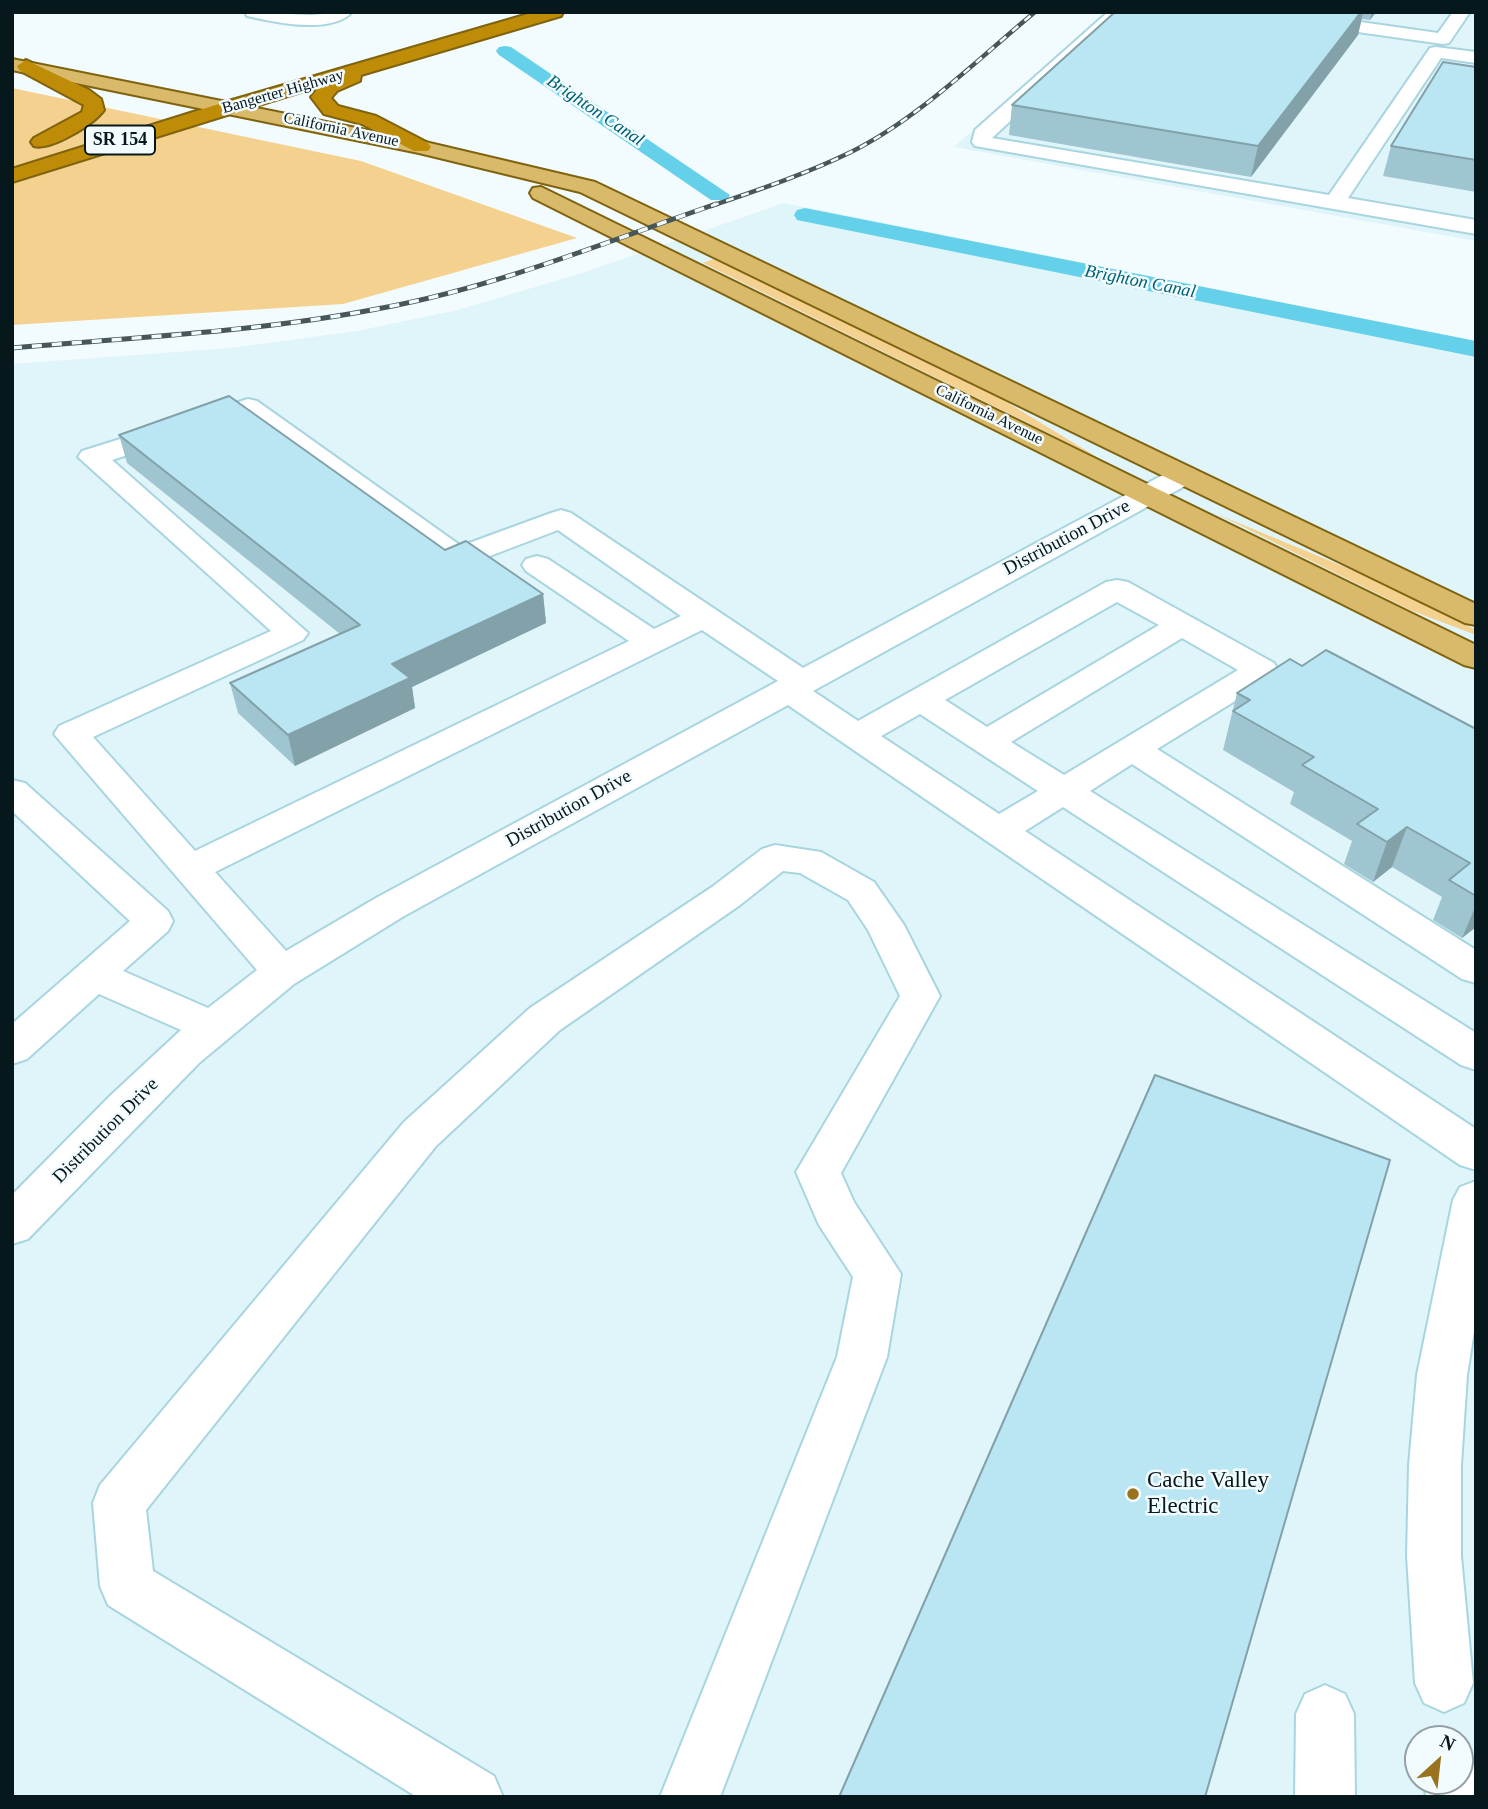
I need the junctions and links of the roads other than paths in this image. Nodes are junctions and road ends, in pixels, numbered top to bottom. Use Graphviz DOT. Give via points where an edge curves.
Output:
graph roads {
  1 [pos="253,12"];
  2 [pos="344,12"];
  3 [pos="555,12"];
  4 [pos="1119,12"];
  5 [pos="1251,12"];
  6 [pos="1462,12"];
  7 [pos="1440,46"];
  8 [pos="1476,58"];
  9 [pos="383,62"];
  10 [pos="19,65"];
  11 [pos="226,97"];
  12 [pos="187,98"];
  13 [pos="139,112"];
  14 [pos="114,119"];
  15 [pos="421,147"];
  16 [pos="503,169"];
  17 [pos="12,176"];
  18 [pos="1335,202"];
  19 [pos="1476,227"];
  20 [pos="1184,475"];
  21 [pos="1148,494"];
  22 [pos="537,565"];
  23 [pos="1476,615"];
  24 [pos="704,617"];
  25 [pos="1182,625"];
  26 [pos="652,642"];
  27 [pos="1476,657"];
  28 [pos="794,686"];
  29 [pos="921,700"];
  30 [pos="856,736"];
  31 [pos="986,742"];
  32 [pos="1133,749"];
  33 [pos="12,791"];
  34 [pos="1063,791"];
  35 [pos="999,831"];
  36 [pos="190,869"];
  37 [pos="1476,969"];
  38 [pos="283,973"];
  39 [pos="94,975"];
  40 [pos="213,1027"];
  41 [pos="12,1048"];
  42 [pos="1476,1054"];
  43 [pos="1476,1152"];
  44 [pos="1476,1200"];
  45 [pos="12,1225"];
  46 [pos="1444,1683"];
  47 [pos="1325,1714"];
  48 [pos="473,1797"];
  49 [pos="690,1797"];
  50 [pos="1325,1797"];
  1 -- 2 [label="street" via="305,20"];
  3 -- 9 [label="highway, Bangerter Highway / SR 154"];
  4 -- 18 [label="street" via="982,134 982,142"];
  5 -- 7 [label="street"];
  6 -- 7 [label="street"];
  7 -- 8 [label="street"];
  7 -- 18 [label="street"];
  9 -- 11 [label="highway, Bangerter Highway / SR 154"];
  9 -- 15 [label="highway" via="330,87 322,94 322,102 331,110 369,120"];
  10 -- 12 [label="main road, California Avenue"];
  10 -- 14 [label="highway, SR 154" via="94,103 92,113 82,121 31,145"];
  11 -- 12 [label="main road, California Avenue"];
  11 -- 15 [label="main road, California Avenue"];
  11 -- 17 [label="highway, Bangerter Highway / SR 154"];
  12 -- 13 [label="highway, SR 154"];
  15 -- 16 [label="main road, California Avenue"];
  16 -- 20 [label="main road, California Avenue" via="596,191"];
  16 -- 21 [label="main road, California Avenue" via="553,201"];
  18 -- 19 [label="street"];
  20 -- 21 [label="street, Distribution Drive"];
  20 -- 23 [label="main road, California Avenue"];
  21 -- 27 [label="main road, California Avenue"];
  21 -- 28 [label="street, Distribution Drive"];
  22 -- 26 [label="street"];
  24 -- 26 [label="street"];
  24 -- 28 [label="street"];
  24 -- 36 [label="street" via="561,519 458,558 248,407 92,457 292,633 71,734"];
  25 -- 29 [label="street" via="1117,589"];
  25 -- 31 [label="street"];
  25 -- 32 [label="street" via="1262,670"];
  26 -- 36 [label="street"];
  28 -- 30 [label="street"];
  28 -- 38 [label="street, Distribution Drive" via="390,908"];
  29 -- 30 [label="street"];
  29 -- 31 [label="street"];
  30 -- 35 [label="street"];
  31 -- 34 [label="street"];
  32 -- 34 [label="street"];
  32 -- 37 [label="street"];
  33 -- 39 [label="street" via="155,920"];
  34 -- 35 [label="street"];
  34 -- 42 [label="street"];
  35 -- 43 [label="street"];
  36 -- 38 [label="street"];
  38 -- 40 [label="street, Distribution Drive"];
  39 -- 40 [label="street"];
  39 -- 41 [label="street"];
  40 -- 45 [label="street, Distribution Drive"];
  44 -- 46 [label="street" via="1442,1375 1435,1465 1434,1556"];
  47 -- 50 [label="street"];
  48 -- 49 [label="street" via="127,1586 120,1503 420,1134 545,1018 775,858 808,860 861,891 885,925 920,996 818,1172 835,1212 877,1274 862,1357"];
}
